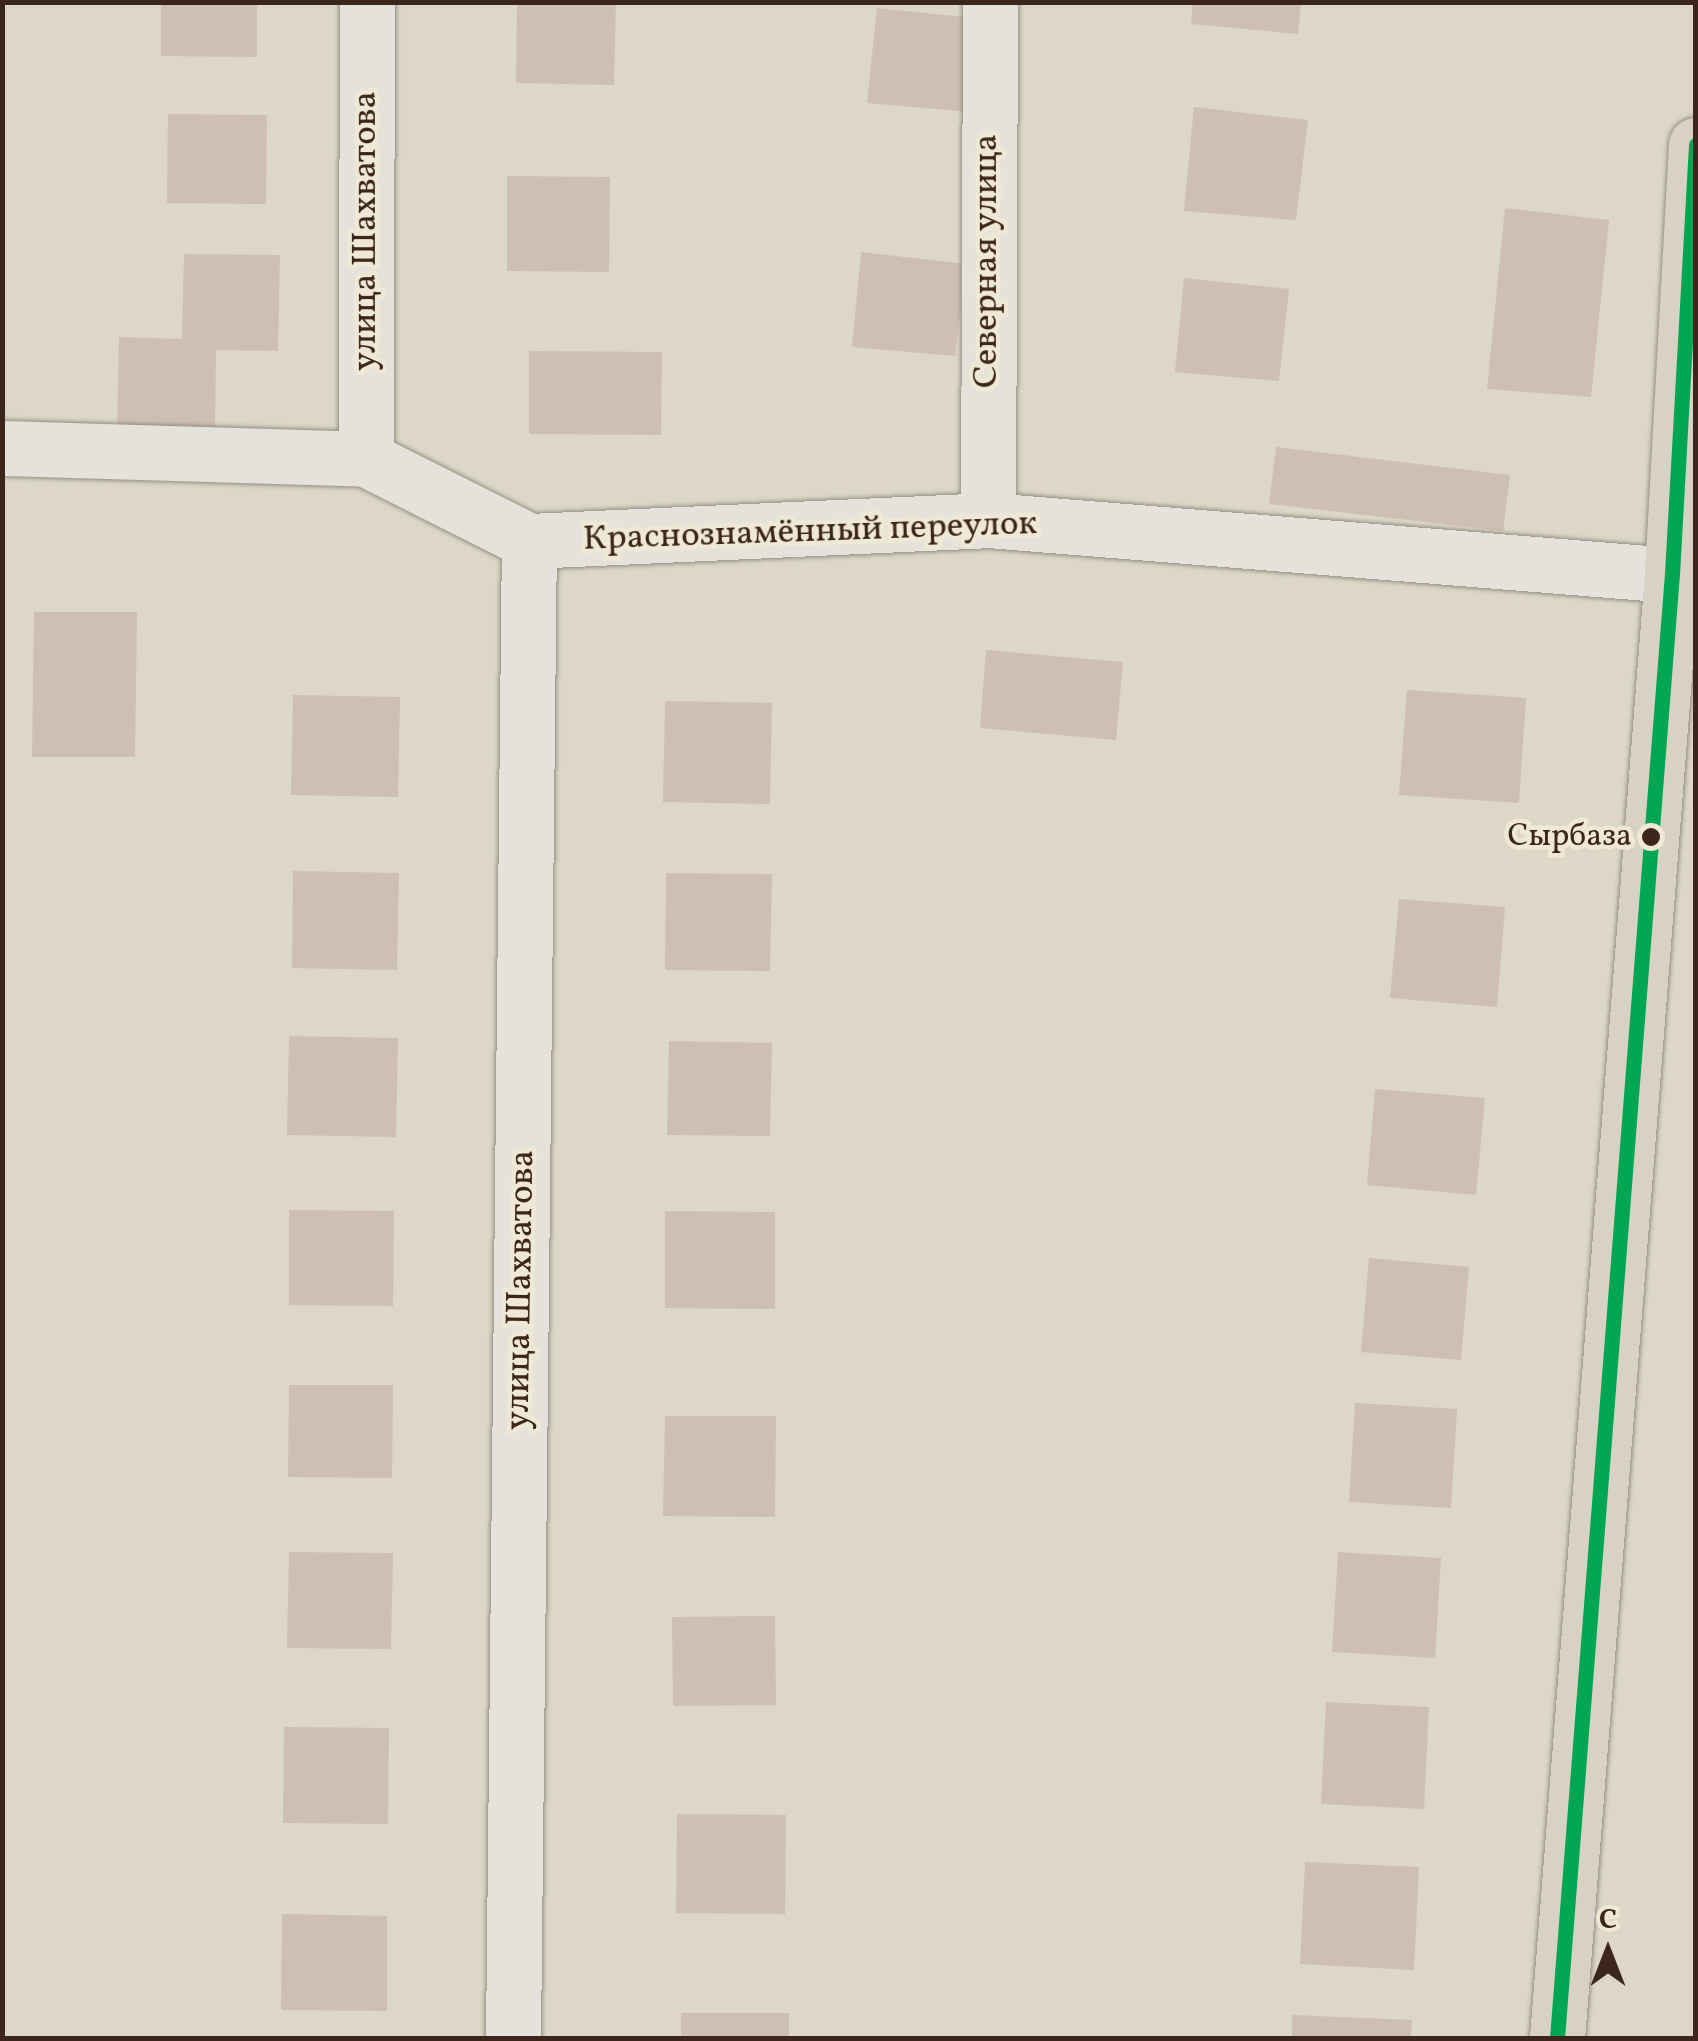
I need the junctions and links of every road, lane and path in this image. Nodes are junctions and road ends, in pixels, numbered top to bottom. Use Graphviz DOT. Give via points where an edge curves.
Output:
graph roads {
  1 [pos="367,2"];
  2 [pos="990,2"];
  3 [pos="1696,144"];
  4 [pos="2,448"];
  5 [pos="366,459"];
  6 [pos="988,520"];
  7 [pos="529,541"];
  8 [pos="1684,576"];
  9 [pos="513,2038"];
  10 [pos="1557,2038"];
  1 -- 5 [label="street, улица Шахватова"];
  2 -- 6 [label="street, Северная улица"];
  3 -- 8 [label="main road"];
  4 -- 5 [label="street, Краснознамённый переулок"];
  5 -- 7 [label="street, Краснознамённый переулок"];
  6 -- 7 [label="street, Краснознамённый переулок"];
  6 -- 8 [label="street, Краснознамённый переулок"];
  7 -- 9 [label="street, улица Шахватова"];
  8 -- 10 [label="main road"];
}
